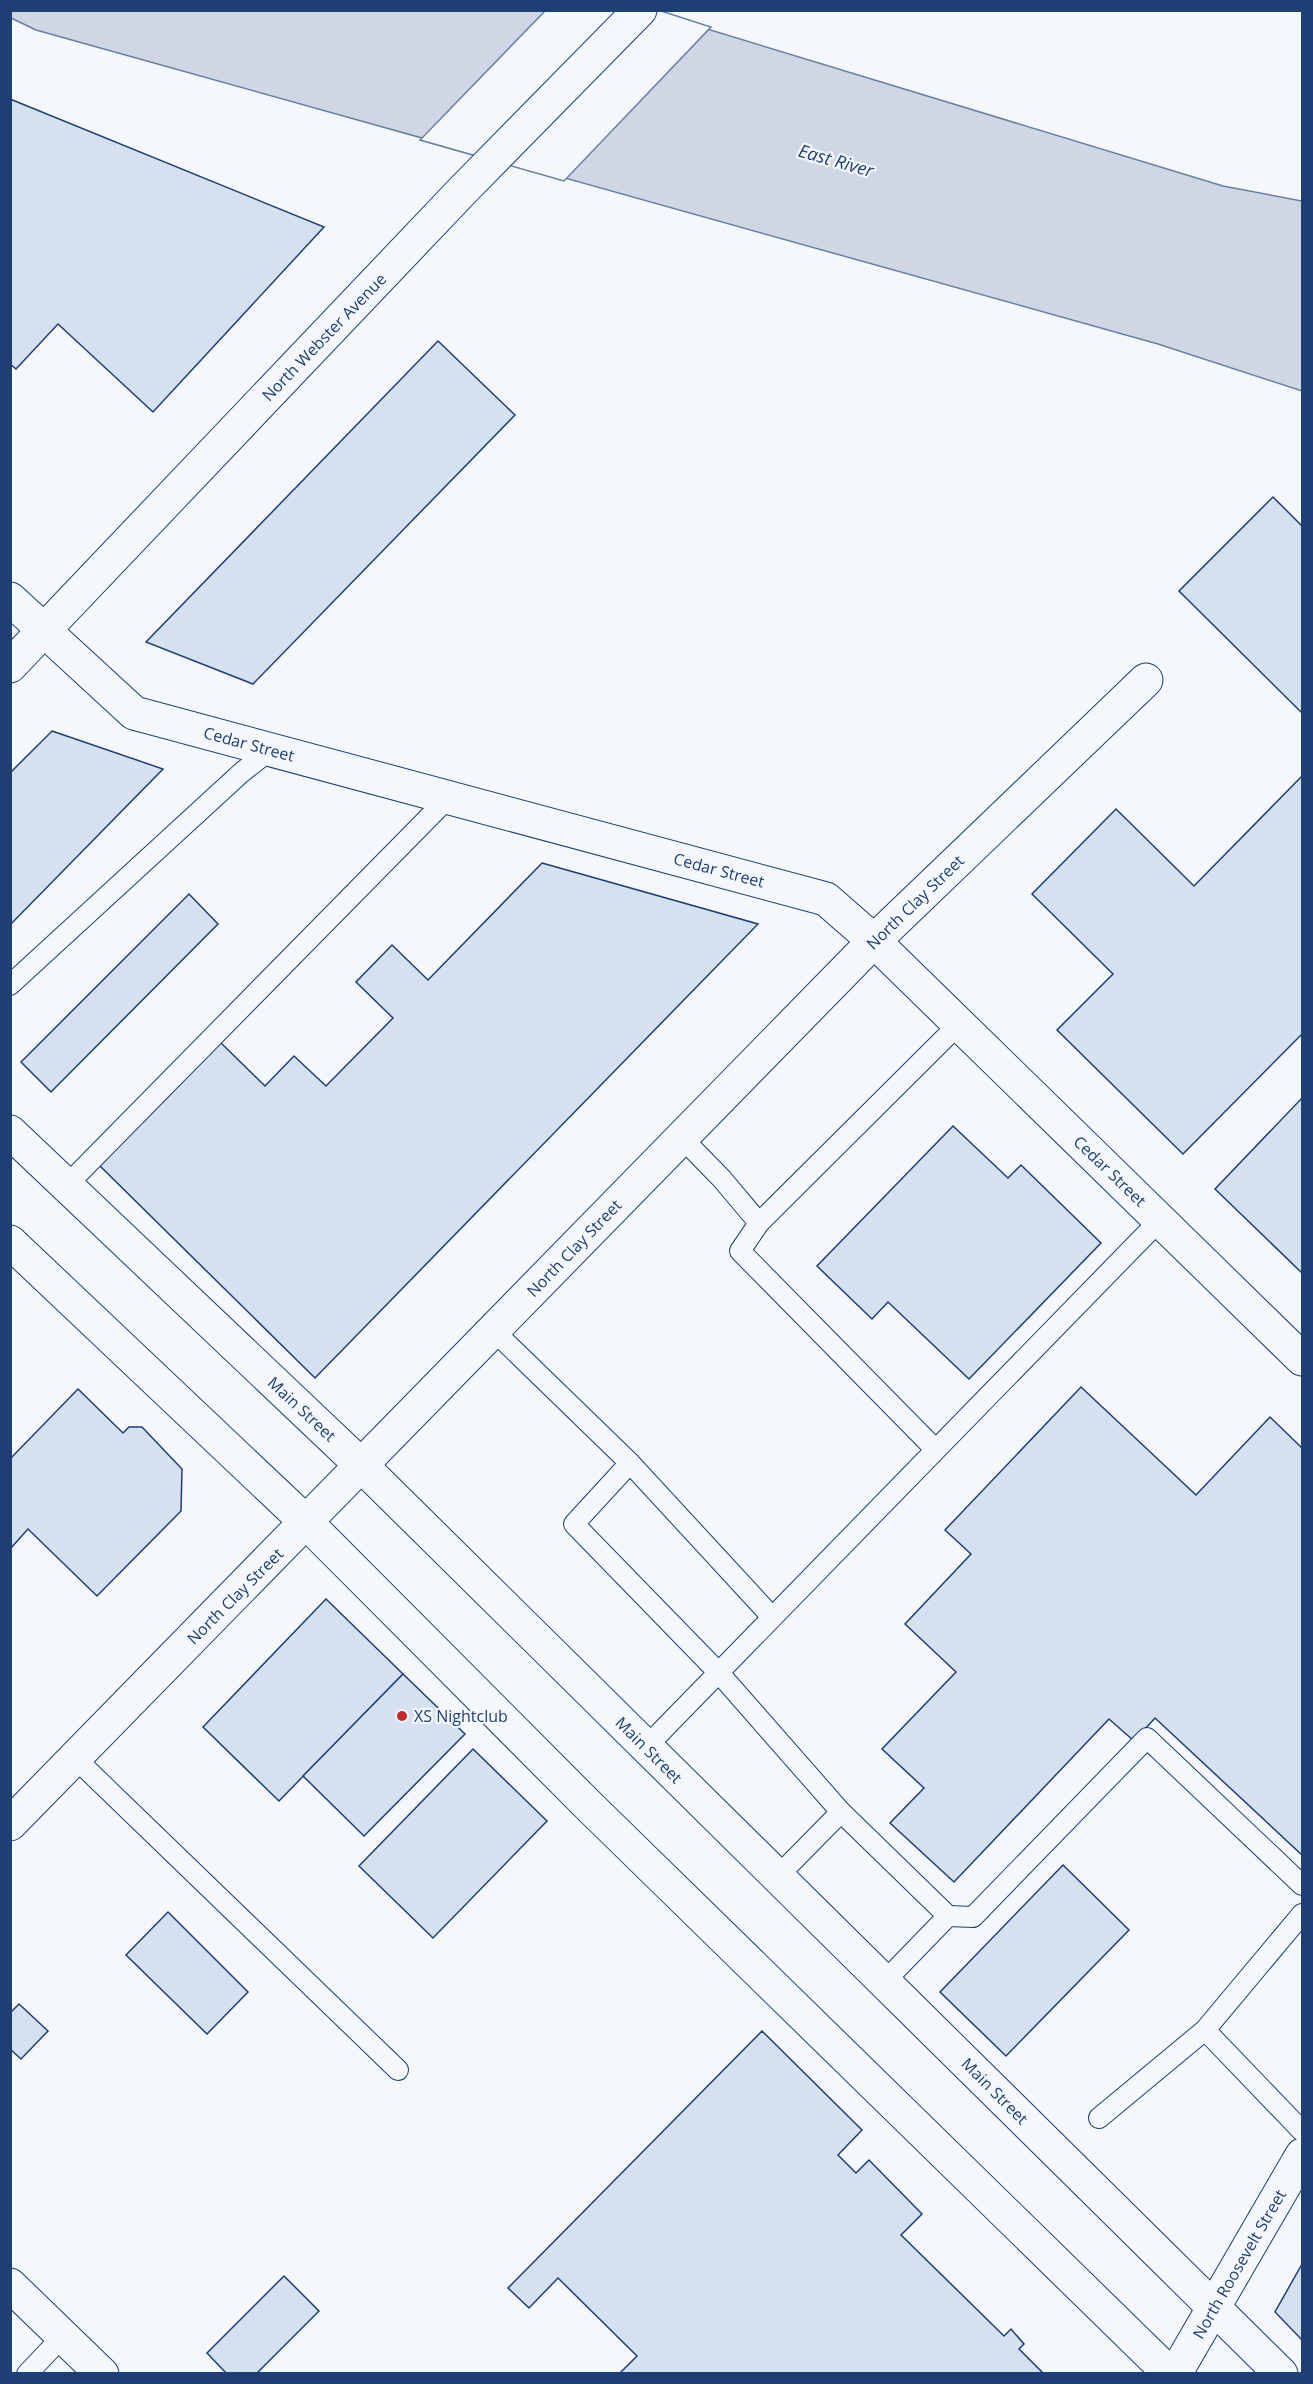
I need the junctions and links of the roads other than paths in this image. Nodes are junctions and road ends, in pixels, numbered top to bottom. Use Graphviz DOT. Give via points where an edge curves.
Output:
graph roads {
  1 [pos="640,10"];
  2 [pos="10,599"];
  3 [pos="44,632"];
  4 [pos="10,666"];
  5 [pos="1146,680"];
  6 [pos="270,750"];
  7 [pos="448,798"];
  8 [pos="874,941"];
  9 [pos="10,985"];
  10 [pos="959,1024"];
  11 [pos="10,1132"];
  12 [pos="682,1138"];
  13 [pos="66,1186"];
  14 [pos="1160,1220"];
  15 [pos="759,1223"];
  16 [pos="11,1242"];
  17 [pos="494,1331"];
  18 [pos="1302,1359"];
  19 [pos="935,1449"];
  20 [pos="630,1463"];
  21 [pos="362,1466"];
  22 [pos="306,1523"];
  23 [pos="772,1617"];
  24 [pos="719,1673"];
  25 [pos="646,1747"];
  26 [pos="75,1758"];
  27 [pos="841,1812"];
  28 [pos="10,1824"];
  29 [pos="778,1876"];
  30 [pos="1302,1885"];
  31 [pos="1302,1914"];
  32 [pos="948,1916"];
  33 [pos="884,1982"];
  34 [pos="1205,2030"];
  35 [pos="398,2070"];
  36 [pos="1099,2118"];
  37 [pos="1302,2131"];
  38 [pos="1302,2155"];
  39 [pos="10,2285"];
  40 [pos="1214,2307"];
  41 [pos="63,2336"];
  42 [pos="27,2373"];
  43 [pos="102,2373"];
  44 [pos="1170,2373"];
  45 [pos="1175,2373"];
  46 [pos="1281,2373"];
  1 -- 3 [label="main road, North Webster Avenue" via="464,189"];
  2 -- 3 [label="main road, Cedar Street"];
  3 -- 4 [label="main road, North Webster Avenue"];
  3 -- 6 [label="main road, Cedar Street" via="134,713"];
  5 -- 8 [label="main road, North Clay Street"];
  6 -- 7 [label="main road, Cedar Street"];
  6 -- 9 [label="lane"];
  7 -- 8 [label="main road, Cedar Street" via="826,899"];
  7 -- 13 [label="lane"];
  8 -- 10 [label="main road, Cedar Street"];
  8 -- 12 [label="main road, North Clay Street"];
  10 -- 14 [label="main road, Cedar Street"];
  10 -- 15 [label="lane"];
  11 -- 13 [label="main road, Main Street"];
  12 -- 15 [label="lane"];
  12 -- 17 [label="main road, North Clay Street"];
  13 -- 21 [label="main road, Main Street"];
  14 -- 18 [label="main road, Cedar Street"];
  14 -- 19 [label="lane"];
  15 -- 19 [label="lane" via="740,1251"];
  16 -- 22 [label="main road"];
  17 -- 20 [label="lane"];
  17 -- 21 [label="main road, North Clay Street"];
  19 -- 23 [label="lane"];
  20 -- 23 [label="lane"];
  20 -- 24 [label="lane" via="573,1524"];
  21 -- 22 [label="main road, North Clay Street"];
  21 -- 25 [label="main road, Main Street"];
  22 -- 26 [label="main road, North Clay Street"];
  22 -- 44 [label="main road" via="589,1806"];
  23 -- 24 [label="lane"];
  24 -- 25 [label="lane"];
  24 -- 27 [label="lane"];
  25 -- 29 [label="main road, Main Street"];
  26 -- 28 [label="main road, North Clay Street"];
  26 -- 35 [label="lane"];
  27 -- 29 [label="lane"];
  27 -- 32 [label="lane"];
  29 -- 33 [label="main road, Main Street"];
  30 -- 32 [label="lane" via="1147,1738 973,1917"];
  31 -- 34 [label="lane"];
  32 -- 33 [label="lane"];
  33 -- 40 [label="main road, Main Street"];
  34 -- 36 [label="lane"];
  34 -- 37 [label="lane"];
  38 -- 40 [label="main road, North Roosevelt Street"];
  39 -- 41 [label="main road"];
  40 -- 45 [label="main road, North Roosevelt Street"];
  40 -- 46 [label="main road, Main Street"];
  41 -- 42 [label="lane"];
  41 -- 43 [label="main road"];
}
